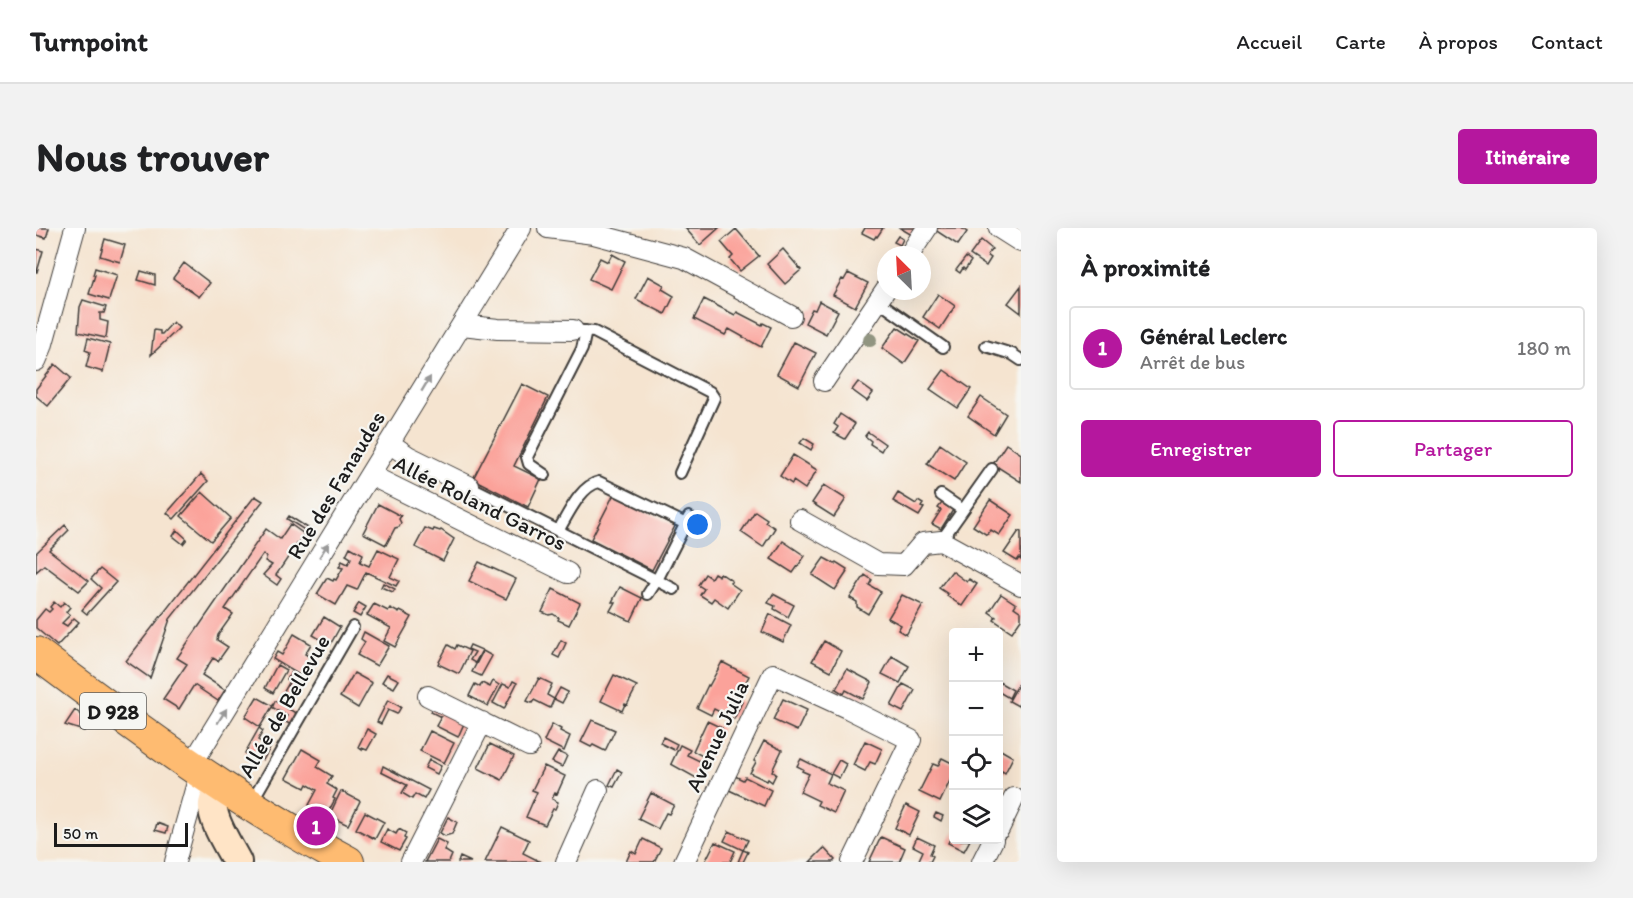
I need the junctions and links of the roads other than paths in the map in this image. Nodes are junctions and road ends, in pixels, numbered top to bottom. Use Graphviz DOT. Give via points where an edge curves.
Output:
graph roads {
  1 [pos="75,228"];
  2 [pos="521,228"];
  3 [pos="548,228"];
  4 [pos="927,228"];
  5 [pos="999,228"];
  6 [pos="1021,242"];
  7 [pos="915,246"];
  8 [pos="879,300"];
  9 [pos="888,300"];
  10 [pos="791,316"];
  11 [pos="462,325"];
  12 [pos="580,330"];
  13 [pos="986,346"];
  14 [pos="943,347"];
  15 [pos="1021,360"];
  16 [pos="36,361"];
  17 [pos="824,381"];
  18 [pos="389,443"];
  19 [pos="992,469"];
  20 [pos="680,473"];
  21 [pos="370,475"];
  22 [pos="545,475"];
  23 [pos="469,486"];
  24 [pos="941,495"];
  25 [pos="963,510"];
  26 [pos="800,520"];
  27 [pos="558,531"];
  28 [pos="941,541"];
  29 [pos="568,573"];
  30 [pos="657,580"];
  31 [pos="1021,585"];
  32 [pos="674,589"];
  33 [pos="648,594"];
  34 [pos="353,627"];
  35 [pos="36,653"];
  36 [pos="428,696"];
  37 [pos="482,722"];
  38 [pos="530,746"];
  39 [pos="204,775"];
  40 [pos="598,790"];
  41 [pos="1014,798"];
  42 [pos="249,806"];
  43 [pos="1003,821"];
  44 [pos="991,844"];
  45 [pos="175,862"];
  46 [pos="237,862"];
  47 [pos="348,862"];
  48 [pos="411,862"];
  49 [pos="566,862"];
  50 [pos="684,862"];
  51 [pos="852,862"];
  52 [pos="982,862"];
  1 -- 16 [label="street"];
  2 -- 11 [label="street, Rue des Fanaudes"];
  3 -- 10 [label="street" via="594,234 684,258"];
  4 -- 7 [label="street"];
  5 -- 6 [label="street"];
  8 -- 17 [label="street"];
  9 -- 14 [label="lane"];
  11 -- 12 [label="street"];
  18 -- 11 [label="street, Rue des Fanaudes, one-way"];
  12 -- 20 [label="lane" via="594,332 714,398"];
  12 -- 22 [label="lane" via="582,349 527,457 529,464"];
  13 -- 15 [label="lane"];
  18 -- 21 [label="street, Rue des Fanaudes"];
  18 -- 23 [label="street"];
  19 -- 25 [label="lane"];
  21 -- 29 [label="street, Allée Roland Garros"];
  39 -- 21 [label="street, Rue des Fanaudes, one-way"];
  23 -- 27 [label="lane"];
  24 -- 25 [label="lane"];
  25 -- 28 [label="lane"];
  26 -- 28 [label="street" via="878,564 904,565 923,543"];
  27 -- 30 [label="lane"];
  27 -- 30 [label="lane" via="584,489 599,482 688,521"];
  28 -- 31 [label="street"];
  30 -- 32 [label="lane"];
  30 -- 33 [label="lane"];
  34 -- 42 [label="lane, Allée de Bellevue"];
  35 -- 39 [label="main road, D 928"];
  36 -- 37 [label="street"];
  37 -- 38 [label="street"];
  37 -- 48 [label="street"];
  39 -- 42 [label="main road, D 928"];
  39 -- 45 [label="street, Rue des Fanaudes"];
  39 -- 46 [label="street" via="215,820"];
  40 -- 49 [label="street"];
  41 -- 43 [label="street"];
  42 -- 47 [label="main road, D 928"];
  44 -- 52 [label="street"];
  50 -- 51 [label="street, Avenue Julia" via="773,674 911,740"];
}
